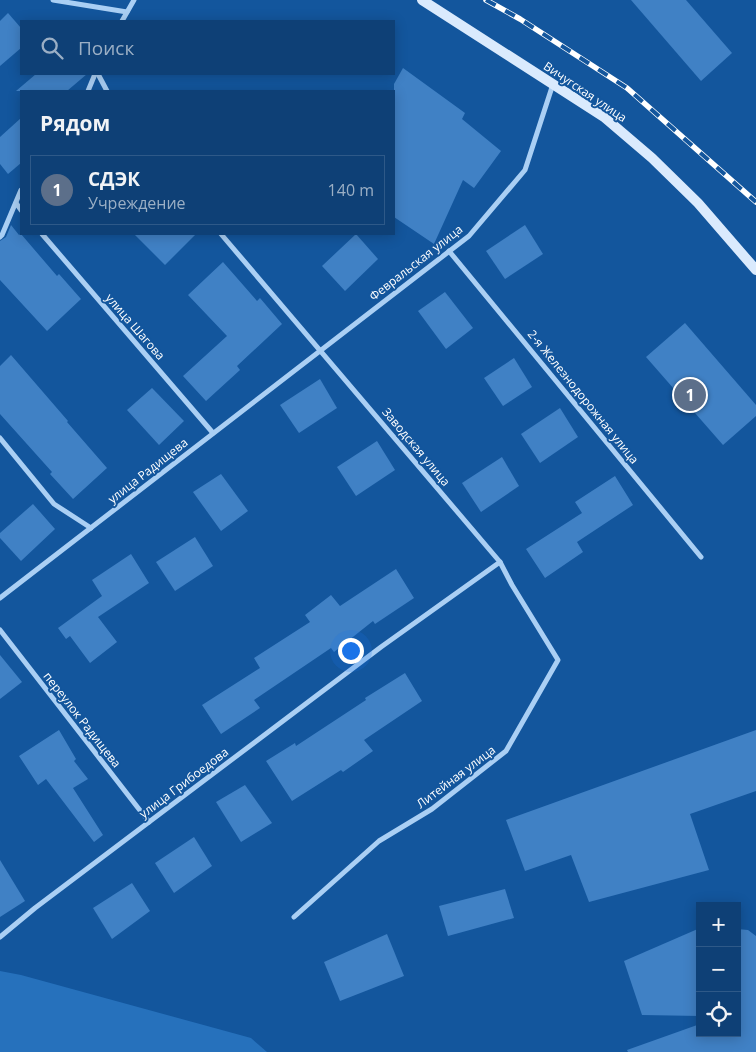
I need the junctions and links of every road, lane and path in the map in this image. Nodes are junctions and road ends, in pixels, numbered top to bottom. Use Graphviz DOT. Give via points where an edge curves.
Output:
graph roads {
  1 [pos="53,0"];
  2 [pos="134,0"];
  3 [pos="422,0"];
  4 [pos="127,12"];
  5 [pos="123,20"];
  6 [pos="96,75"];
  7 [pos="97,75"];
  8 [pos="553,84"];
  9 [pos="88,90"];
  10 [pos="106,90"];
  11 [pos="20,193"];
  12 [pos="16,203"];
  13 [pos="20,209"];
  14 [pos="43,235"];
  15 [pos="222,235"];
  16 [pos="0,237"];
  17 [pos="449,251"];
  18 [pos="756,270"];
  19 [pos="320,350"];
  20 [pos="307,360"];
  21 [pos="213,433"];
  22 [pos="0,438"];
  23 [pos="91,528"];
  24 [pos="701,557"];
  25 [pos="500,562"];
  26 [pos="0,598"];
  27 [pos="0,630"];
  28 [pos="149,822"];
  29 [pos="294,917"];
  30 [pos="0,937"];
  1 -- 4 [label="street"];
  2 -- 4 [label="street"];
  3 -- 8 [label="main road, Вичугская улица"];
  4 -- 5 [label="street"];
  6 -- 9 [label="street"];
  7 -- 10 [label="street"];
  8 -- 17 [label="street, Февральская улица" via="526,170 469,236"];
  8 -- 18 [label="main road, Вичугская улица" via="604,117 652,158 698,203"];
  11 -- 12 [label="street"];
  12 -- 13 [label="street"];
  12 -- 16 [label="street"];
  14 -- 21 [label="street, улица Шагова"];
  15 -- 19 [label="street, Заводская улица"];
  17 -- 19 [label="street, Февральская улица"];
  17 -- 24 [label="street, 2-я Железнодорожная улица"];
  19 -- 20 [label="street, Февральская улица"];
  19 -- 25 [label="street, Заводская улица"];
  20 -- 21 [label="street, улица Радищева"];
  21 -- 23 [label="street, улица Радищева"];
  22 -- 23 [label="street" via="54,504"];
  23 -- 26 [label="street, улица Радищева"];
  25 -- 28 [label="street, улица Грибоедова" via="381,647"];
  25 -- 29 [label="street, Литейная улица" via="558,660 506,751 432,809 379,840"];
  27 -- 28 [label="street, переулок Радищева"];
  28 -- 30 [label="street, улица Грибоедова"];
}
